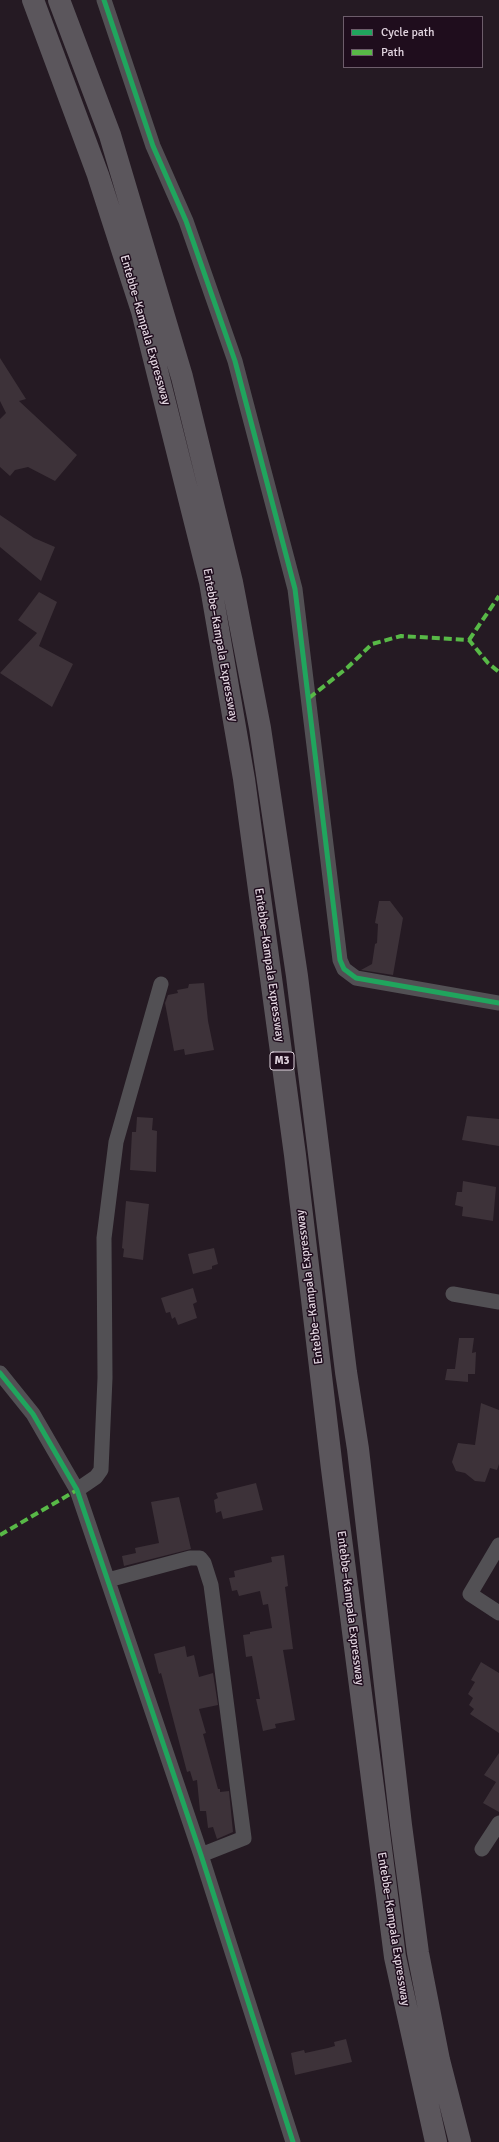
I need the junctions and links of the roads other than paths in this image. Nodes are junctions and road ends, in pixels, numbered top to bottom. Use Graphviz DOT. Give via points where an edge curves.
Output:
graph roads {
  1 [pos="33,0"];
  2 [pos="58,0"];
  3 [pos="104,0"];
  4 [pos="161,984"];
  5 [pos="499,1003"];
  6 [pos="453,1294"];
  7 [pos="499,1302"];
  8 [pos="0,1373"];
  9 [pos="77,1490"];
  10 [pos="499,1545"];
  11 [pos="108,1580"];
  12 [pos="499,1613"];
  13 [pos="499,1823"];
  14 [pos="482,1850"];
  15 [pos="201,1855"];
  16 [pos="293,2142"];
  17 [pos="436,2142"];
  18 [pos="460,2142"];
  1 -- 17 [label="highway, Entebbe–Kampala Expressway / M3" via="98,175 142,311 210,582 244,779 392,1935"];
  2 -- 18 [label="highway, Entebbe–Kampala Expressway / M3" via="110,135 182,377 232,582 260,728 297,976 346,1372 358,1449 418,1953 439,2060"];
  3 -- 5 [label="street" via="153,146 186,221 235,361 293,582 340,960 344,968 356,978"];
  4 -- 9 [label="street" via="116,1142 104,1238 105,1378 101,1470 93,1480"];
  6 -- 7 [label="street"];
  8 -- 9 [label="street" via="33,1414"];
  9 -- 11 [label="street"];
  10 -- 12 [label="street" via="470,1594"];
  11 -- 15 [label="street"];
  11 -- 15 [label="street" via="190,1558 200,1558 204,1563 211,1585 244,1838"];
  13 -- 14 [label="street"];
  15 -- 16 [label="street"];
}
